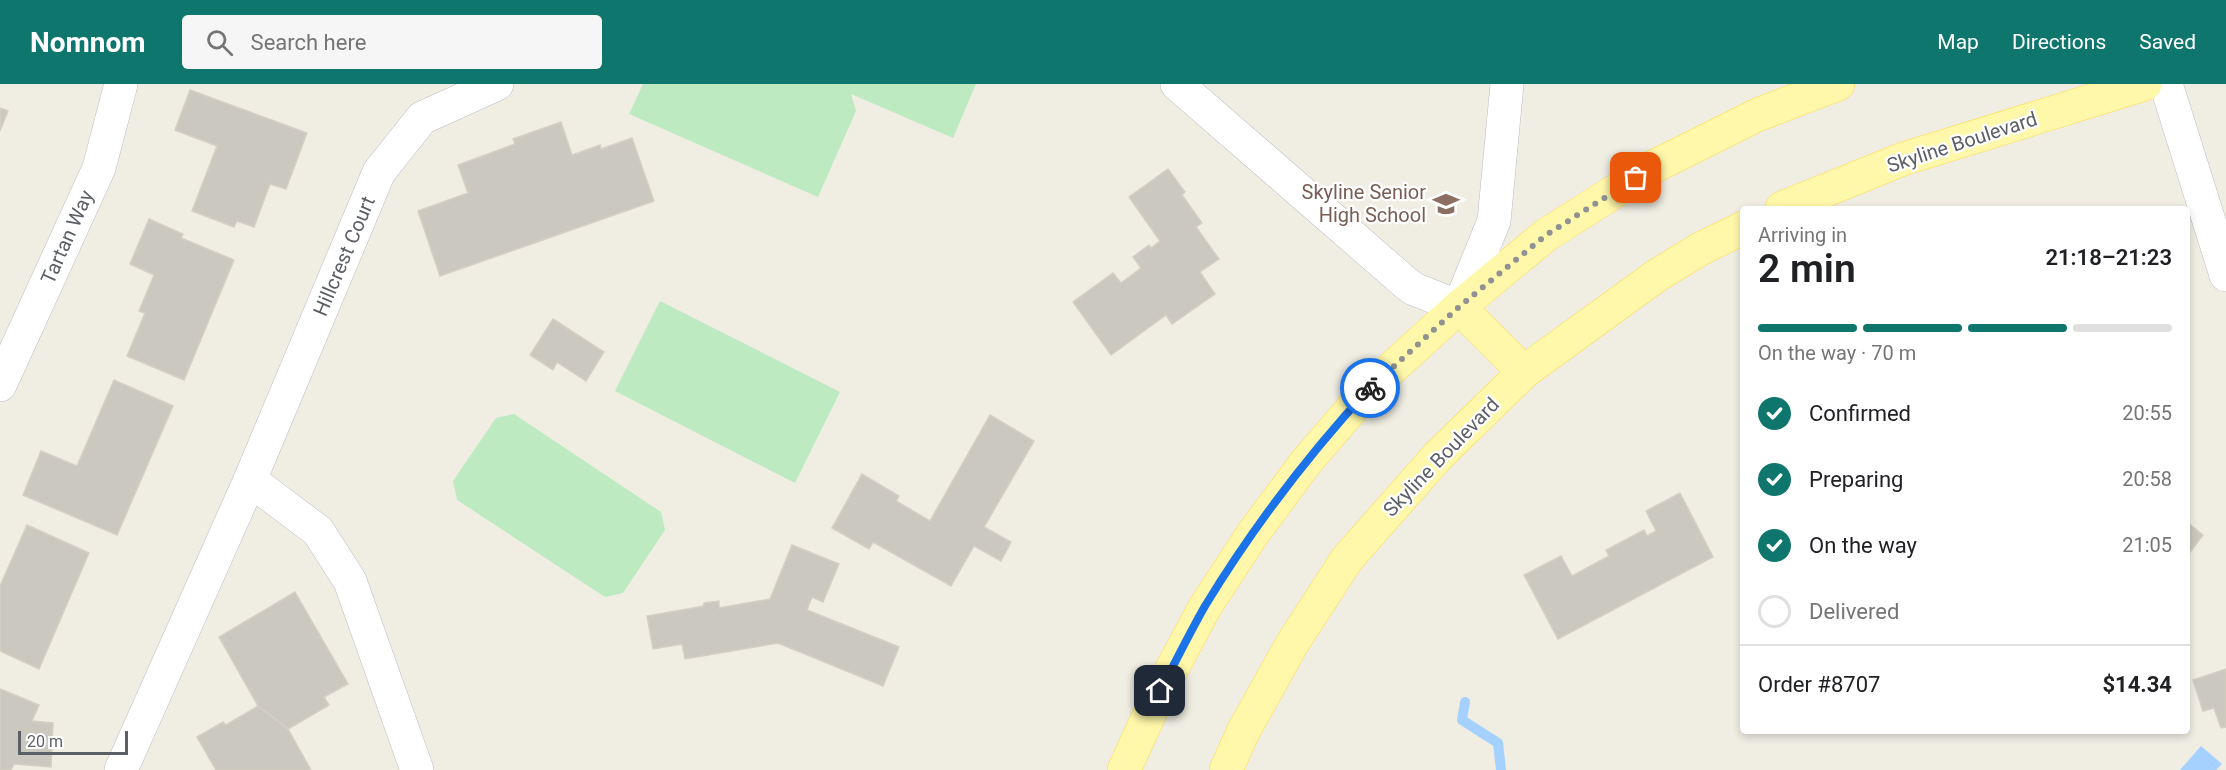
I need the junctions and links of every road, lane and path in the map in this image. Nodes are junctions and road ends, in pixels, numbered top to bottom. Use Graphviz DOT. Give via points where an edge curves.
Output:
graph roads {
  1 [pos="121,84"];
  2 [pos="497,84"];
  3 [pos="1177,84"];
  4 [pos="1507,84"];
  5 [pos="1838,84"];
  6 [pos="2145,84"];
  7 [pos="2166,84"];
  8 [pos="1787,206"];
  9 [pos="1740,229"];
  10 [pos="2226,275"];
  11 [pos="1459,307"];
  12 [pos="1524,372"];
  13 [pos="0,385"];
  14 [pos="250,480"];
  15 [pos="121,770"];
  16 [pos="417,770"];
  17 [pos="1124,770"];
  18 [pos="1226,770"];
  1 -- 13 [label="street, Tartan Way" via="99,168"];
  2 -- 14 [label="street, Hillcrest Court" via="422,118 379,172"];
  3 -- 11 [label="street" via="1414,290"];
  4 -- 11 [label="street" via="1494,221"];
  5 -- 11 [label="main road" via="1757,115 1655,166 1546,235"];
  6 -- 8 [label="main road, Skyline Boulevard" via="1904,159"];
  7 -- 10 [label="street"];
  9 -- 12 [label="main road, Skyline Boulevard" via="1656,276"];
  11 -- 12 [label="main road"];
  11 -- 17 [label="main road" via="1369,390 1306,462 1259,526 1205,607"];
  12 -- 18 [label="main road, Skyline Boulevard" via="1437,457 1347,559 1292,644"];
  14 -- 15 [label="street, Hillcrest Court"];
  14 -- 16 [label="street" via="318,531 350,580"];
}
